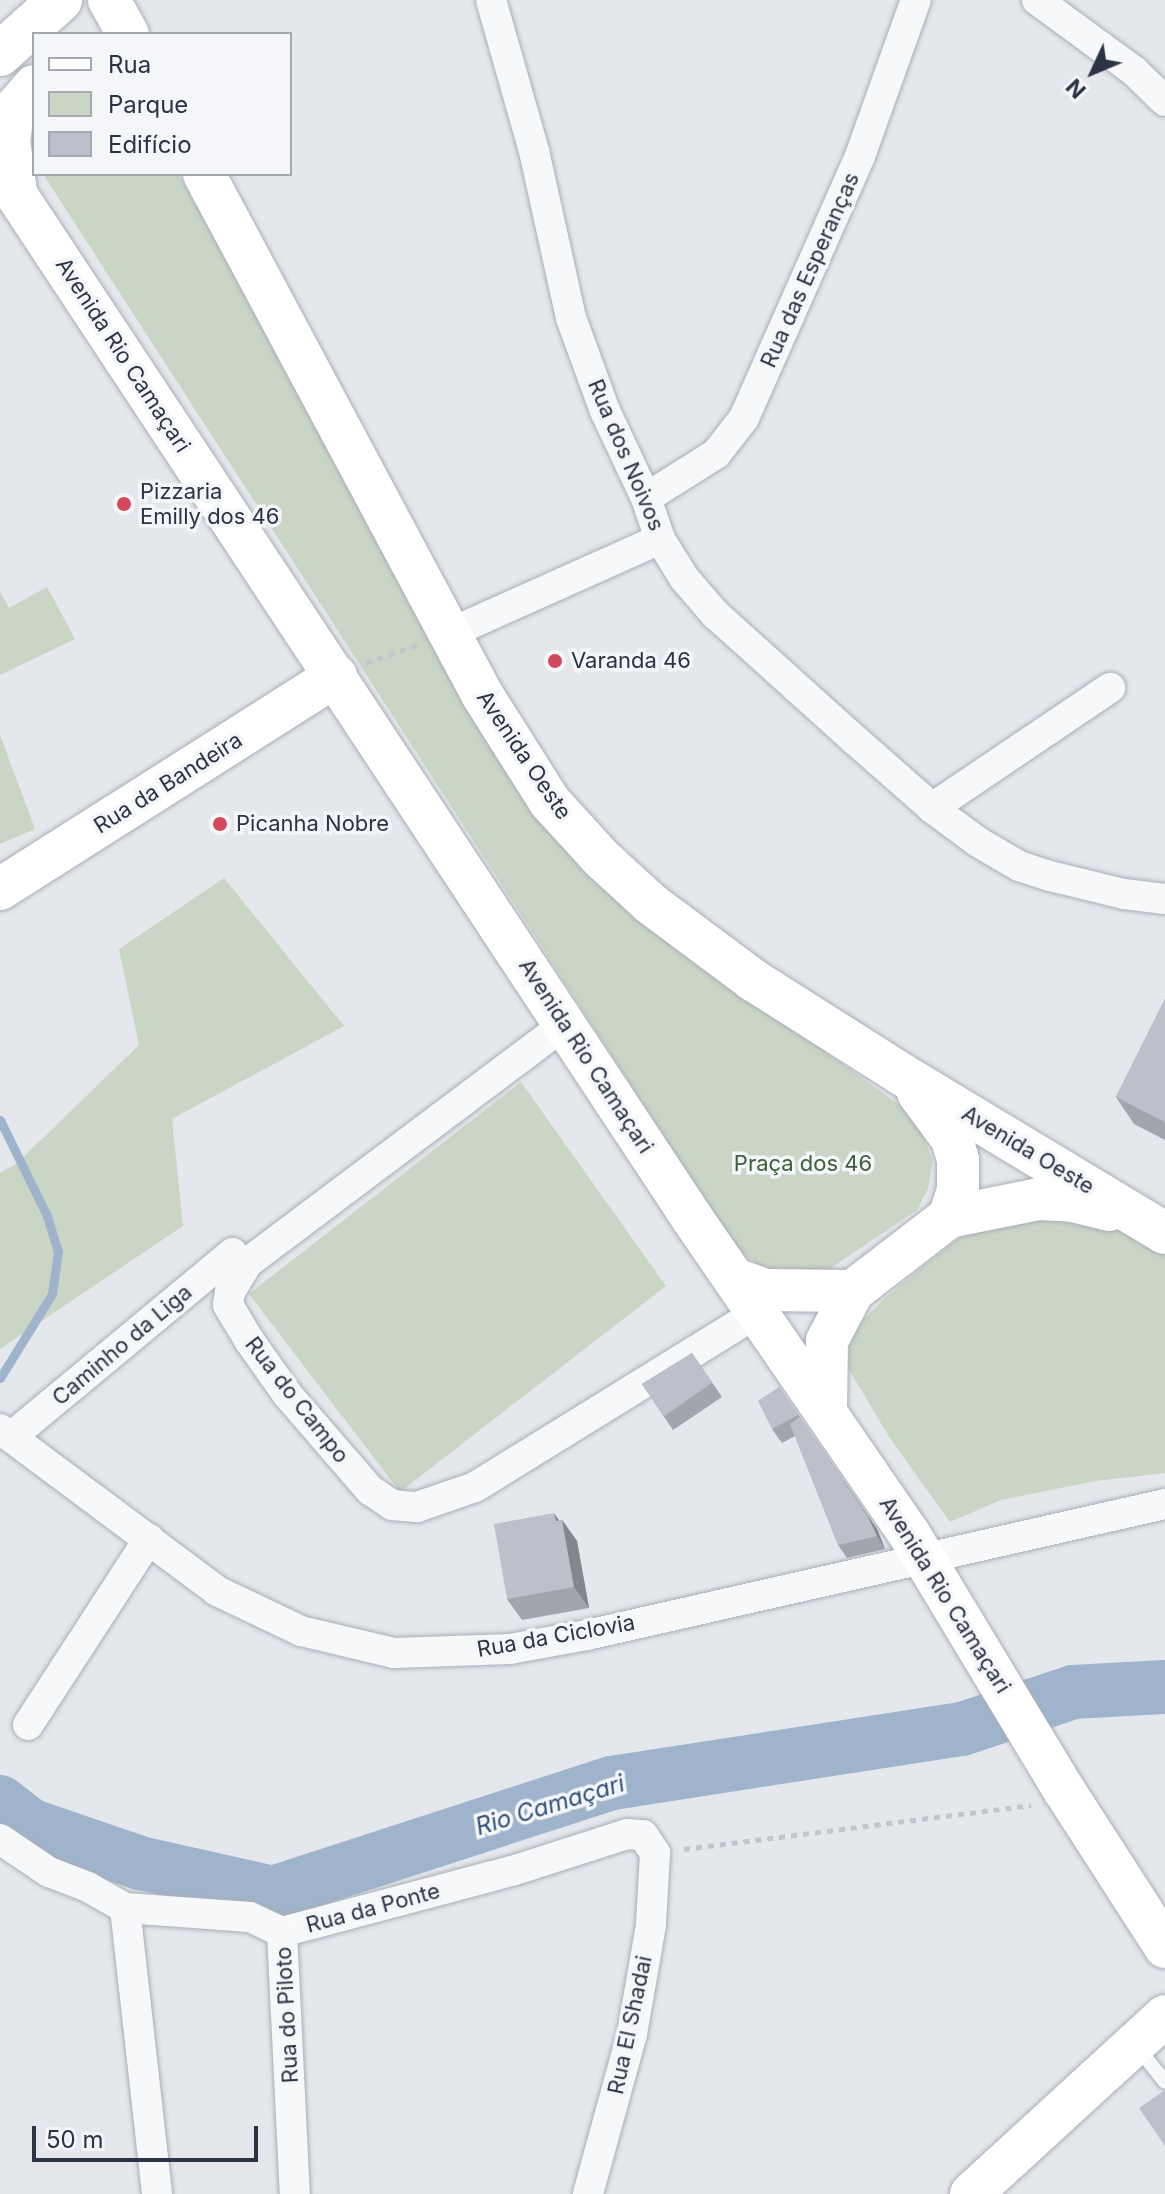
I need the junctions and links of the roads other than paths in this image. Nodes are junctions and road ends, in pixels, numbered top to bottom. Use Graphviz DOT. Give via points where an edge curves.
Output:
graph roads {
  1 [pos="60,0"];
  2 [pos="109,0"];
  3 [pos="491,0"];
  4 [pos="916,0"];
  5 [pos="1037,0"];
  6 [pos="127,32"];
  7 [pos="0,54"];
  8 [pos="32,88"];
  9 [pos="1165,101"];
  10 [pos="205,176"];
  11 [pos="8,181"];
  12 [pos="646,498"];
  13 [pos="660,539"];
  14 [pos="448,634"];
  15 [pos="336,676"];
  16 [pos="1110,688"];
  17 [pos="932,808"];
  18 [pos="0,889"];
  19 [pos="1165,899"];
  20 [pos="564,1025"];
  21 [pos="901,1074"];
  22 [pos="949,1217"];
  23 [pos="1151,1225"];
  24 [pos="233,1253"];
  25 [pos="853,1291"];
  26 [pos="747,1296"];
  27 [pos="826,1409"];
  28 [pos="6,1433"];
  29 [pos="1165,1504"];
  30 [pos="149,1539"];
  31 [pos="924,1557"];
  32 [pos="28,1725"];
  33 [pos="0,1839"];
  34 [pos="655,1853"];
  35 [pos="125,1908"];
  36 [pos="282,1932"];
  37 [pos="1165,1947"];
  38 [pos="1165,2016"];
  39 [pos="1135,2044"];
  40 [pos="1165,2082"];
  41 [pos="157,2194"];
  42 [pos="295,2194"];
  43 [pos="588,2194"];
  44 [pos="971,2194"];
  1 -- 7 [label="main road"];
  2 -- 6 [label="street"];
  3 -- 12 [label="street, Rua dos Noivos" via="534,151 571,318 605,411"];
  4 -- 12 [label="street, Rua das Esperanças" via="860,156 744,418 716,454"];
  5 -- 9 [label="street" via="1134,71"];
  8 -- 11 [label="street" via="12,120"];
  10 -- 14 [label="street, Avenida Oeste"];
  11 -- 15 [label="street, Avenida Rio Camaçari"];
  12 -- 13 [label="street, Rua dos Noivos"];
  13 -- 14 [label="street"];
  13 -- 17 [label="street, Rua dos Noivos" via="715,614"];
  14 -- 21 [label="street, Avenida Oeste" via="550,802 601,858 699,942"];
  15 -- 18 [label="street, Rua da Bandeira"];
  15 -- 20 [label="street, Avenida Rio Camaçari"];
  16 -- 17 [label="street"];
  17 -- 19 [label="street, Rua dos Noivos" via="1019,866 1124,894"];
  20 -- 26 [label="street, Avenida Rio Camaçari"];
  20 -- 26 [label="street, Rua do Campo" via="248,1262 228,1305 249,1340 287,1394 370,1490 392,1505 417,1507 475,1487"];
  21 -- 22 [label="street" via="952,1139 958,1190"];
  21 -- 23 [label="street, Avenida Oeste"];
  22 -- 23 [label="street" via="1039,1199 1073,1201"];
  22 -- 25 [label="street"];
  24 -- 28 [label="street, Caminho da Liga"];
  25 -- 26 [label="street" via="766,1290"];
  25 -- 27 [label="street" via="827,1341"];
  26 -- 27 [label="street, Avenida Rio Camaçari"];
  27 -- 31 [label="street, Avenida Rio Camaçari"];
  28 -- 30 [label="street, Rua da Ciclovia"];
  29 -- 31 [label="street, Rua da Ciclovia"];
  30 -- 31 [label="street, Rua da Ciclovia" via="217,1591 260,1613 301,1631 394,1653 510,1649"];
  30 -- 32 [label="street"];
  31 -- 37 [label="street, Avenida Rio Camaçari"];
  33 -- 35 [label="street, Rua da Ponte" via="49,1872"];
  34 -- 36 [label="street, Rua da Ponte" via="643,1835 627,1834 512,1871"];
  34 -- 43 [label="street, Rua El Shadai" via="651,1925 632,2034"];
  35 -- 36 [label="street, Rua da Ponte" via="250,1917"];
  35 -- 41 [label="street"];
  36 -- 42 [label="street, Rua do Piloto"];
  38 -- 39 [label="street"];
  39 -- 40 [label="lane"];
  39 -- 44 [label="street"];
}
